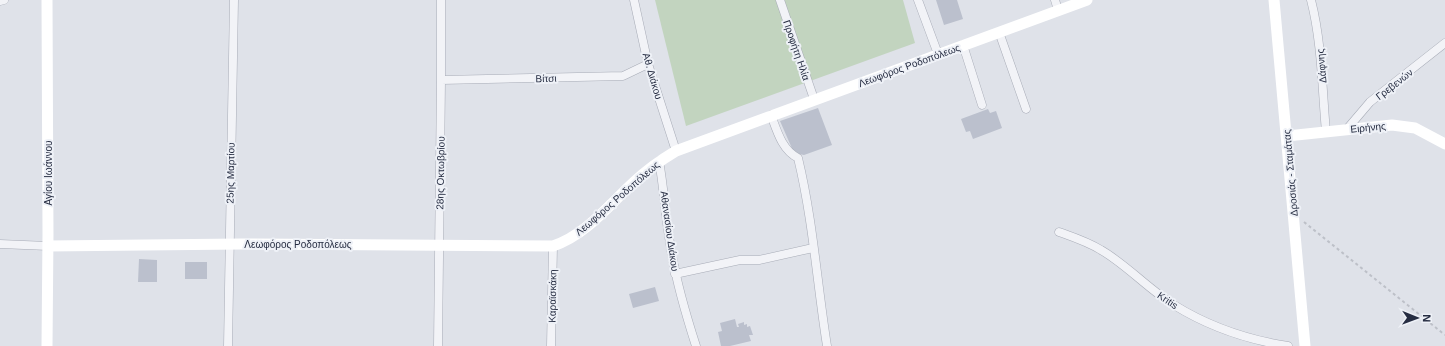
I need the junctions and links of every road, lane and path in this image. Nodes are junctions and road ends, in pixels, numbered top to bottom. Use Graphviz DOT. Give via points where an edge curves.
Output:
graph roads {
  1 [pos="4,0"];
  2 [pos="47,0"];
  3 [pos="234,0"];
  4 [pos="441,0"];
  5 [pos="634,0"];
  6 [pos="780,0"];
  7 [pos="918,0"];
  8 [pos="1087,0"];
  9 [pos="1274,0"];
  10 [pos="1311,0"];
  11 [pos="0,1"];
  12 [pos="1056,5"];
  13 [pos="999,32"];
  14 [pos="1445,43"];
  15 [pos="963,45"];
  16 [pos="938,54"];
  17 [pos="648,64"];
  18 [pos="441,80"];
  19 [pos="814,99"];
  20 [pos="982,105"];
  21 [pos="1026,109"];
  22 [pos="771,115"];
  23 [pos="1347,129"];
  24 [pos="1326,132"];
  25 [pos="1286,136"];
  26 [pos="1445,144"];
  27 [pos="676,150"];
  28 [pos="659,161"];
  29 [pos="1294,213"];
  30 [pos="1059,232"];
  31 [pos="0,244"];
  32 [pos="229,244"];
  33 [pos="440,245"];
  34 [pos="48,246"];
  35 [pos="553,246"];
  36 [pos="813,248"];
  37 [pos="675,274"];
  38 [pos="1445,335"];
  39 [pos="47,346"];
  40 [pos="228,346"];
  41 [pos="438,346"];
  42 [pos="551,346"];
  43 [pos="696,346"];
  44 [pos="827,346"];
  45 [pos="1288,346"];
  46 [pos="1305,346"];
  1 -- 11 [label="street"];
  2 -- 34 [label="street, Αγίου Ιωάννου"];
  3 -- 32 [label="street, 25ης Μαρτίου"];
  4 -- 18 [label="street, 28ης Οκτωβρίου"];
  5 -- 17 [label="street, Αθ. Διάκου"];
  6 -- 19 [label="street, Προφήτη Ηλία"];
  7 -- 16 [label="street"];
  8 -- 12 [label="street, Λεωφόρος Ροδοπόλεως"];
  9 -- 25 [label="street, Δροσιάς - Σταμάτας"];
  10 -- 24 [label="street, Δάφνης" via="1322,65"];
  12 -- 13 [label="street, Λεωφόρος Ροδοπόλεως"];
  13 -- 15 [label="street, Λεωφόρος Ροδοπόλεως"];
  13 -- 21 [label="street"];
  14 -- 23 [label="street, Γρεβενών" via="1370,102"];
  15 -- 16 [label="street, Λεωφόρος Ροδοπόλεως"];
  15 -- 20 [label="street"];
  16 -- 19 [label="street, Λεωφόρος Ροδοπόλεως"];
  17 -- 18 [label="street, Βίτσι" via="623,76"];
  17 -- 27 [label="street, Αθ. Διάκου"];
  18 -- 33 [label="street, 28ης Οκτωβρίου"];
  19 -- 22 [label="street, Λεωφόρος Ροδοπόλεως"];
  22 -- 27 [label="street, Λεωφόρος Ροδοπόλεως"];
  22 -- 36 [label="street" via="785,147 798,158"];
  23 -- 24 [label="street, Ειρήνης"];
  23 -- 26 [label="street, Ειρήνης" via="1407,126"];
  24 -- 25 [label="street, Ειρήνης"];
  25 -- 29 [label="street, Δροσιάς - Σταμάτας"];
  27 -- 28 [label="street, Λεωφόρος Ροδοπόλεως"];
  28 -- 35 [label="street, Λεωφόρος Ροδοπόλεως" via="579,233"];
  28 -- 37 [label="street, Αθανασίου Διάκου"];
  29 -- 38 [label="path"];
  29 -- 46 [label="street, Δροσιάς - Σταμάτας"];
  30 -- 45 [label="street, Kritis" via="1100,249 1159,295 1192,315 1245,336"];
  31 -- 34 [label="street, Λεωφόρος Ροδοπόλεως"];
  32 -- 33 [label="street, Λεωφόρος Ροδοπόλεως"];
  32 -- 34 [label="street, Λεωφόρος Ροδοπόλεως"];
  32 -- 40 [label="street, 25ης Μαρτίου"];
  33 -- 35 [label="street, Λεωφόρος Ροδοπόλεως"];
  33 -- 41 [label="street, 28ης Οκτωβρίου"];
  34 -- 39 [label="street, Αγίου Ιωάννου"];
  35 -- 42 [label="street, Καραϊσκάκη"];
  36 -- 37 [label="street"];
  36 -- 44 [label="street"];
  37 -- 43 [label="street, Αθανασίου Διάκου"];
}
